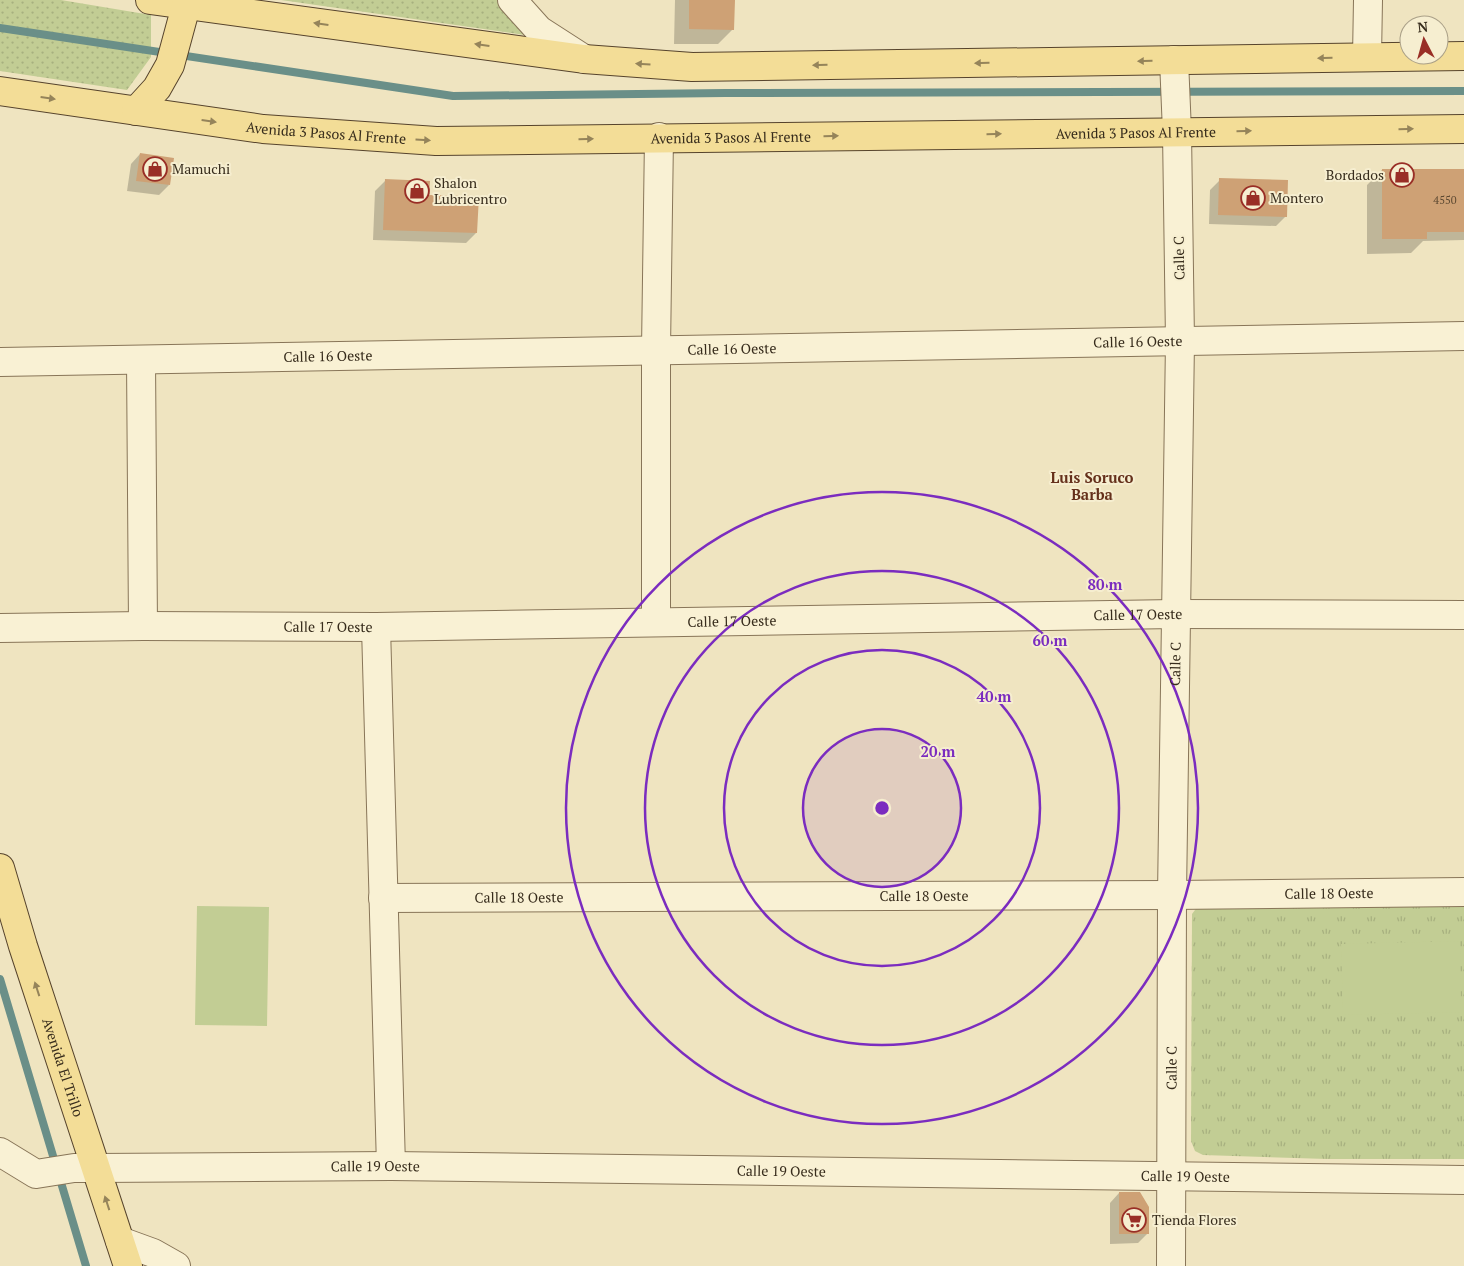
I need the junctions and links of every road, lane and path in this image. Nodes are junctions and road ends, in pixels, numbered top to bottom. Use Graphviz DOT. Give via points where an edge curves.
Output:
graph roads {
  1 [pos="150,0"];
  2 [pos="512,0"];
  3 [pos="1368,0"];
  4 [pos="188,9"];
  5 [pos="1464,56"];
  6 [pos="1367,57"];
  7 [pos="584,59"];
  8 [pos="0,91"];
  9 [pos="1175,96"];
  10 [pos="136,111"];
  11 [pos="1464,129"];
  12 [pos="659,138"];
  13 [pos="1464,336"];
  14 [pos="1180,341"];
  15 [pos="656,349"];
  16 [pos="141,360"];
  17 [pos="0,362"];
  18 [pos="1175,614"];
  19 [pos="1464,615"];
  20 [pos="656,621"];
  21 [pos="143,626"];
  22 [pos="376,627"];
  23 [pos="0,628"];
  24 [pos="0,868"];
  25 [pos="1464,892"];
  26 [pos="1172,895"];
  27 [pos="384,898"];
  28 [pos="0,1152"];
  29 [pos="391,1166"];
  30 [pos="85,1168"];
  31 [pos="1172,1176"];
  32 [pos="1464,1180"];
  33 [pos="124,1254"];
  34 [pos="176,1266"];
  35 [pos="1171,1266"];
  1 -- 4 [label="main road, Avenida 3 Pasos Al Frente"];
  2 -- 7 [label="street" via="540,30"];
  3 -- 6 [label="street"];
  7 -- 4 [label="main road, Avenida 3 Pasos Al Frente, one-way"];
  4 -- 10 [label="main road" via="170,65 157,88"];
  5 -- 6 [label="main road, Avenida 3 Pasos Al Frente"];
  6 -- 9 [label="main road, Avenida 3 Pasos Al Frente, one-way"];
  9 -- 7 [label="main road, Avenida 3 Pasos Al Frente, one-way"];
  8 -- 10 [label="main road, Avenida 3 Pasos Al Frente, one-way"];
  9 -- 11 [label="main road, Avenida 3 Pasos Al Frente, one-way"];
  12 -- 9 [label="main road, Avenida 3 Pasos Al Frente, one-way"];
  9 -- 14 [label="street, Calle C"];
  10 -- 12 [label="main road, Avenida 3 Pasos Al Frente, one-way" via="262,129 436,141"];
  12 -- 15 [label="street"];
  13 -- 14 [label="street, Calle 16 Oeste"];
  14 -- 15 [label="street, Calle 16 Oeste"];
  14 -- 18 [label="street, Calle C"];
  15 -- 16 [label="street, Calle 16 Oeste"];
  15 -- 20 [label="street"];
  16 -- 17 [label="street, Calle 16 Oeste"];
  16 -- 21 [label="street"];
  18 -- 19 [label="street, Calle 17 Oeste"];
  18 -- 20 [label="street, Calle 17 Oeste"];
  18 -- 26 [label="street, Calle C"];
  20 -- 22 [label="street, Calle 17 Oeste"];
  21 -- 22 [label="street, Calle 17 Oeste"];
  21 -- 23 [label="street, Calle 17 Oeste"];
  22 -- 27 [label="street"];
  30 -- 24 [label="main road, Avenida El Trillo, one-way"];
  25 -- 26 [label="street, Calle 18 Oeste"];
  26 -- 27 [label="street, Calle 18 Oeste"];
  26 -- 31 [label="street, Calle C"];
  27 -- 29 [label="street"];
  28 -- 30 [label="street, Calle 19 Oeste" via="36,1174"];
  29 -- 30 [label="street, Calle 19 Oeste"];
  29 -- 31 [label="street, Calle 19 Oeste"];
  33 -- 30 [label="main road, Avenida El Trillo, one-way"];
  31 -- 32 [label="street, Calle 19 Oeste"];
  31 -- 35 [label="street, Calle C"];
  33 -- 34 [label="street" via="153,1253"];
}
